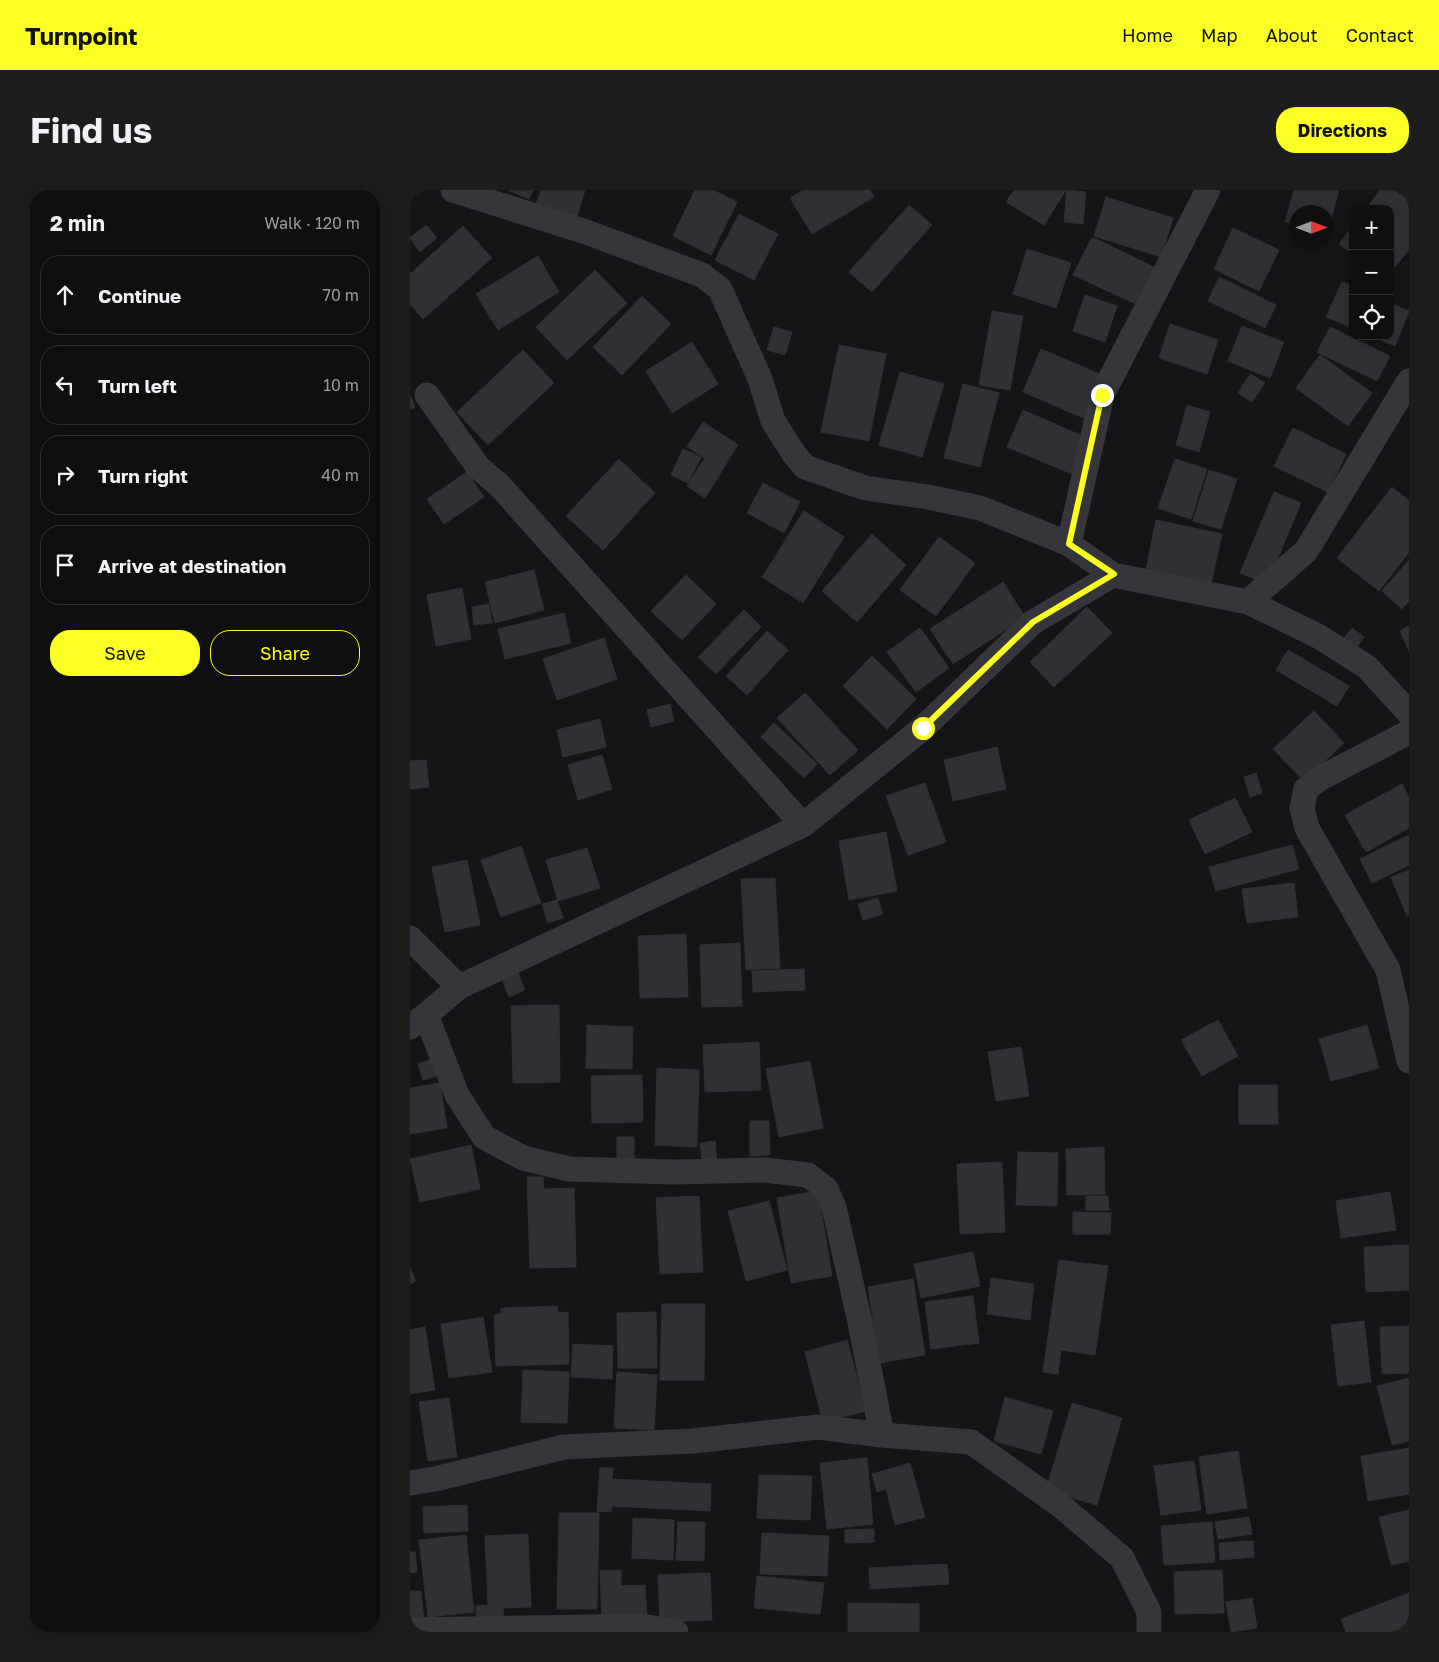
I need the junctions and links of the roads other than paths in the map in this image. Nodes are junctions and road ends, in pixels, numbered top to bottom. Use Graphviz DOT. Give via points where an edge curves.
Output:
graph roads {
  1 [pos="453,190"];
  2 [pos="1208,190"];
  3 [pos="1409,381"];
  4 [pos="427,395"];
  5 [pos="1069,544"];
  6 [pos="1114,574"];
  7 [pos="1248,602"];
  8 [pos="1409,713"];
  9 [pos="1409,732"];
  10 [pos="803,825"];
  11 [pos="410,938"];
  12 [pos="459,987"];
  13 [pos="418,1021"];
  14 [pos="1409,1061"];
  15 [pos="882,1434"];
  16 [pos="410,1483"];
  17 [pos="410,1630"];
  18 [pos="676,1632"];
  19 [pos="1149,1632"];
  1 -- 5 [label="street" via="586,232 702,275 720,289 760,379 773,421 805,467 865,488 928,496 980,508"];
  2 -- 5 [label="street" via="1102,395"];
  3 -- 7 [label="street" via="1306,551"];
  4 -- 10 [label="street" via="478,467 500,486"];
  5 -- 6 [label="street"];
  6 -- 7 [label="street"];
  6 -- 10 [label="street" via="1033,622 923,728"];
  7 -- 8 [label="street" via="1318,636 1367,667"];
  9 -- 14 [label="street" via="1306,789 1302,808 1306,828 1388,970"];
  10 -- 12 [label="street"];
  11 -- 12 [label="street"];
  12 -- 13 [label="street"];
  13 -- 15 [label="street" via="457,1095 484,1137 523,1158 569,1169 764,1170 808,1175 826,1189 834,1207"];
  15 -- 16 [label="street" via="818,1427 693,1441 564,1447"];
  15 -- 19 [label="street" via="971,1442 1060,1506 1122,1558 1150,1612"];
  17 -- 18 [label="street" via="642,1626"];
}
